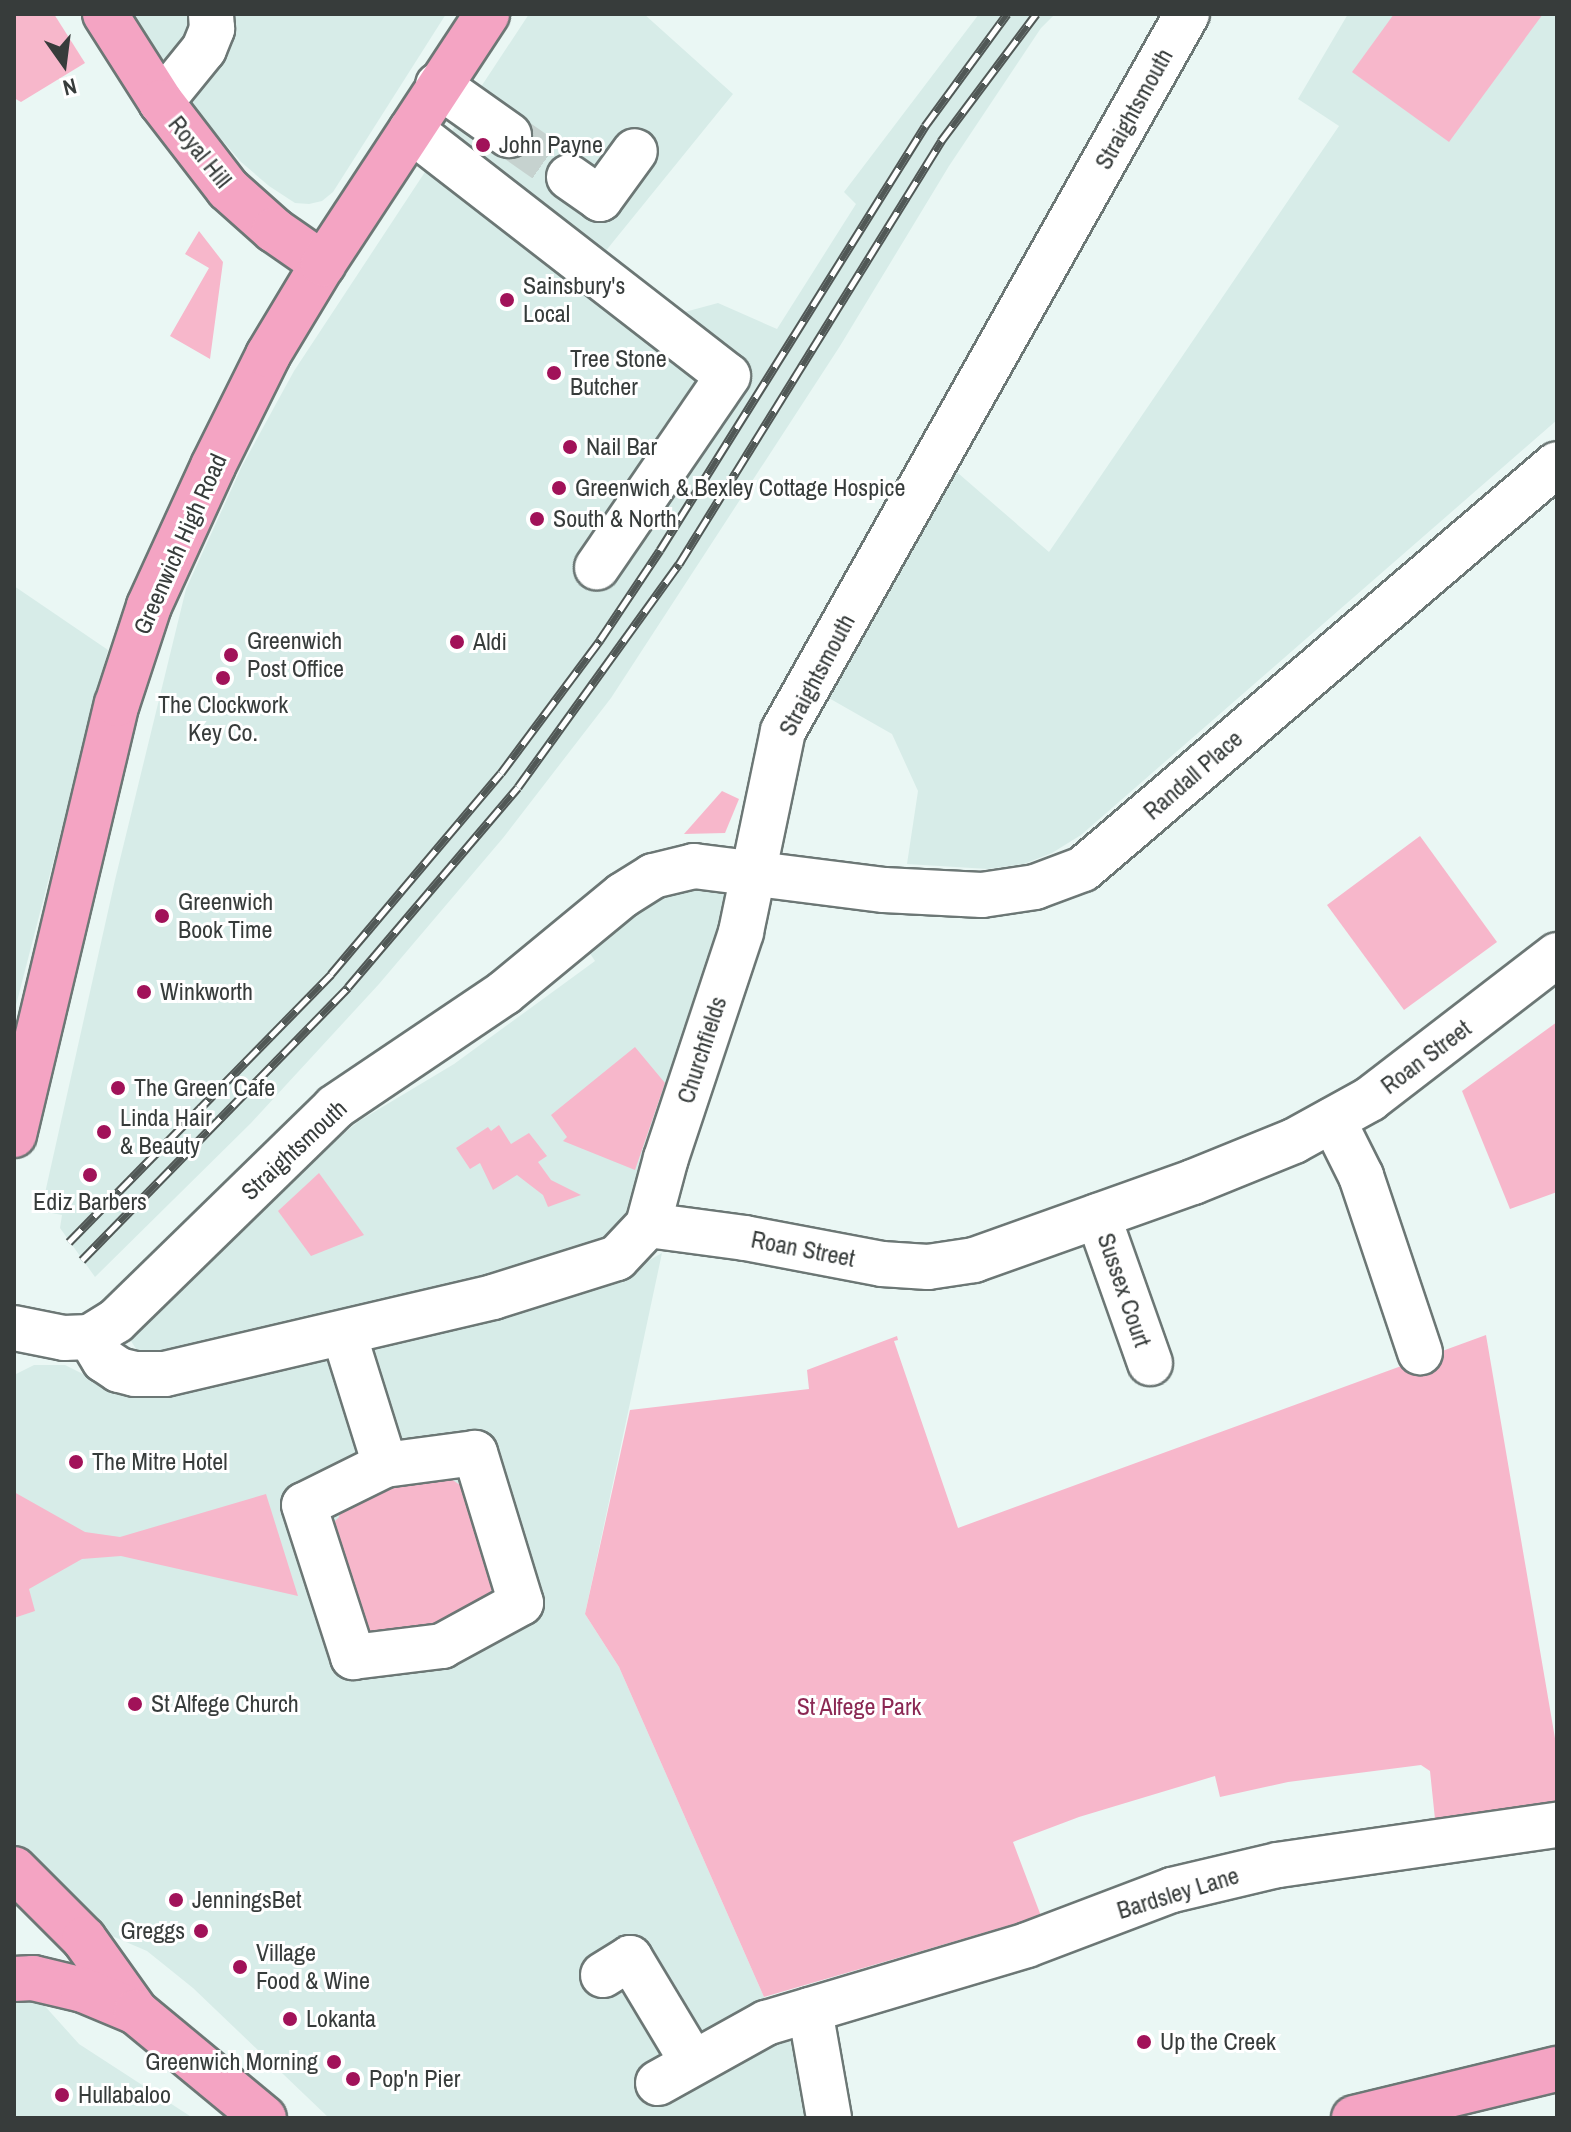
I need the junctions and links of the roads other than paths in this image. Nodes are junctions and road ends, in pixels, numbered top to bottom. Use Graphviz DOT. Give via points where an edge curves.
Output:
graph roads {
  1 [pos="105,14"];
  2 [pos="211,14"];
  3 [pos="487,14"];
  4 [pos="1187,14"];
  5 [pos="438,85"];
  6 [pos="161,102"];
  7 [pos="411,130"];
  8 [pos="509,135"];
  9 [pos="635,151"];
  10 [pos="569,177"];
  11 [pos="323,264"];
  12 [pos="1557,464"];
  13 [pos="597,567"];
  14 [pos="754,874"];
  15 [pos="1557,955"];
  16 [pos="1333,1120"];
  17 [pos="14,1135"];
  18 [pos="1098,1216"];
  19 [pos="648,1225"];
  20 [pos="14,1328"];
  21 [pos="344,1334"];
  22 [pos="90,1337"];
  23 [pos="1420,1352"];
  24 [pos="1150,1363"];
  25 [pos="385,1465"];
  26 [pos="1557,1825"];
  27 [pos="14,1869"];
  28 [pos="603,1975"];
  29 [pos="14,1979"];
  30 [pos="826,1996"];
  31 [pos="136,2012"];
  32 [pos="1557,2069"];
  33 [pos="264,2118"];
  34 [pos="829,2118"];
  35 [pos="1354,2118"];
  1 -- 6 [label="main road, Royal Hill"];
  2 -- 6 [label="street" via="204,49"];
  3 -- 5 [label="main road, Greenwich High Road"];
  4 -- 14 [label="street, Straightsmouth" via="783,731"];
  5 -- 7 [label="main road, Greenwich High Road"];
  5 -- 8 [label="street"];
  6 -- 11 [label="main road, Royal Hill" via="228,189"];
  7 -- 11 [label="main road, Greenwich High Road"];
  7 -- 13 [label="street" via="728,376"];
  9 -- 10 [label="street" via="600,199"];
  11 -- 17 [label="main road, Greenwich High Road" via="268,355 213,466 133,653"];
  12 -- 14 [label="street, Randall Place" via="1083,869 1035,887 982,895 884,890"];
  14 -- 19 [label="street, Churchfields" via="741,932"];
  14 -- 22 [label="street, Straightsmouth" via="694,866 653,876 623,895 504,993 335,1107 116,1321"];
  15 -- 16 [label="street, Roan Street" via="1415,1066"];
  16 -- 18 [label="street, Roan Street" via="1294,1141"];
  16 -- 23 [label="street" via="1361,1176"];
  18 -- 19 [label="street, Roan Street" via="974,1260 928,1267"];
  18 -- 24 [label="street, Sussex Court"];
  19 -- 21 [label="street" via="617,1258 493,1297"];
  20 -- 22 [label="street" via="64,1338"];
  21 -- 22 [label="street" via="151,1375 119,1370 104,1360"];
  21 -- 25 [label="street"];
  25 -- 25 [label="street" via="304,1505 353,1657 442,1646 521,1603 475,1453"];
  26 -- 30 [label="street, Bardsley Lane" via="1278,1865 1172,1890 1027,1945"];
  27 -- 31 [label="main road" via="84,1939"];
  28 -- 30 [label="street, Bardsley Lane" via="630,1958 675,2073"];
  29 -- 31 [label="main road" via="83,1990"];
  30 -- 34 [label="street"];
  31 -- 33 [label="main road"];
  32 -- 35 [label="main road"];
}
